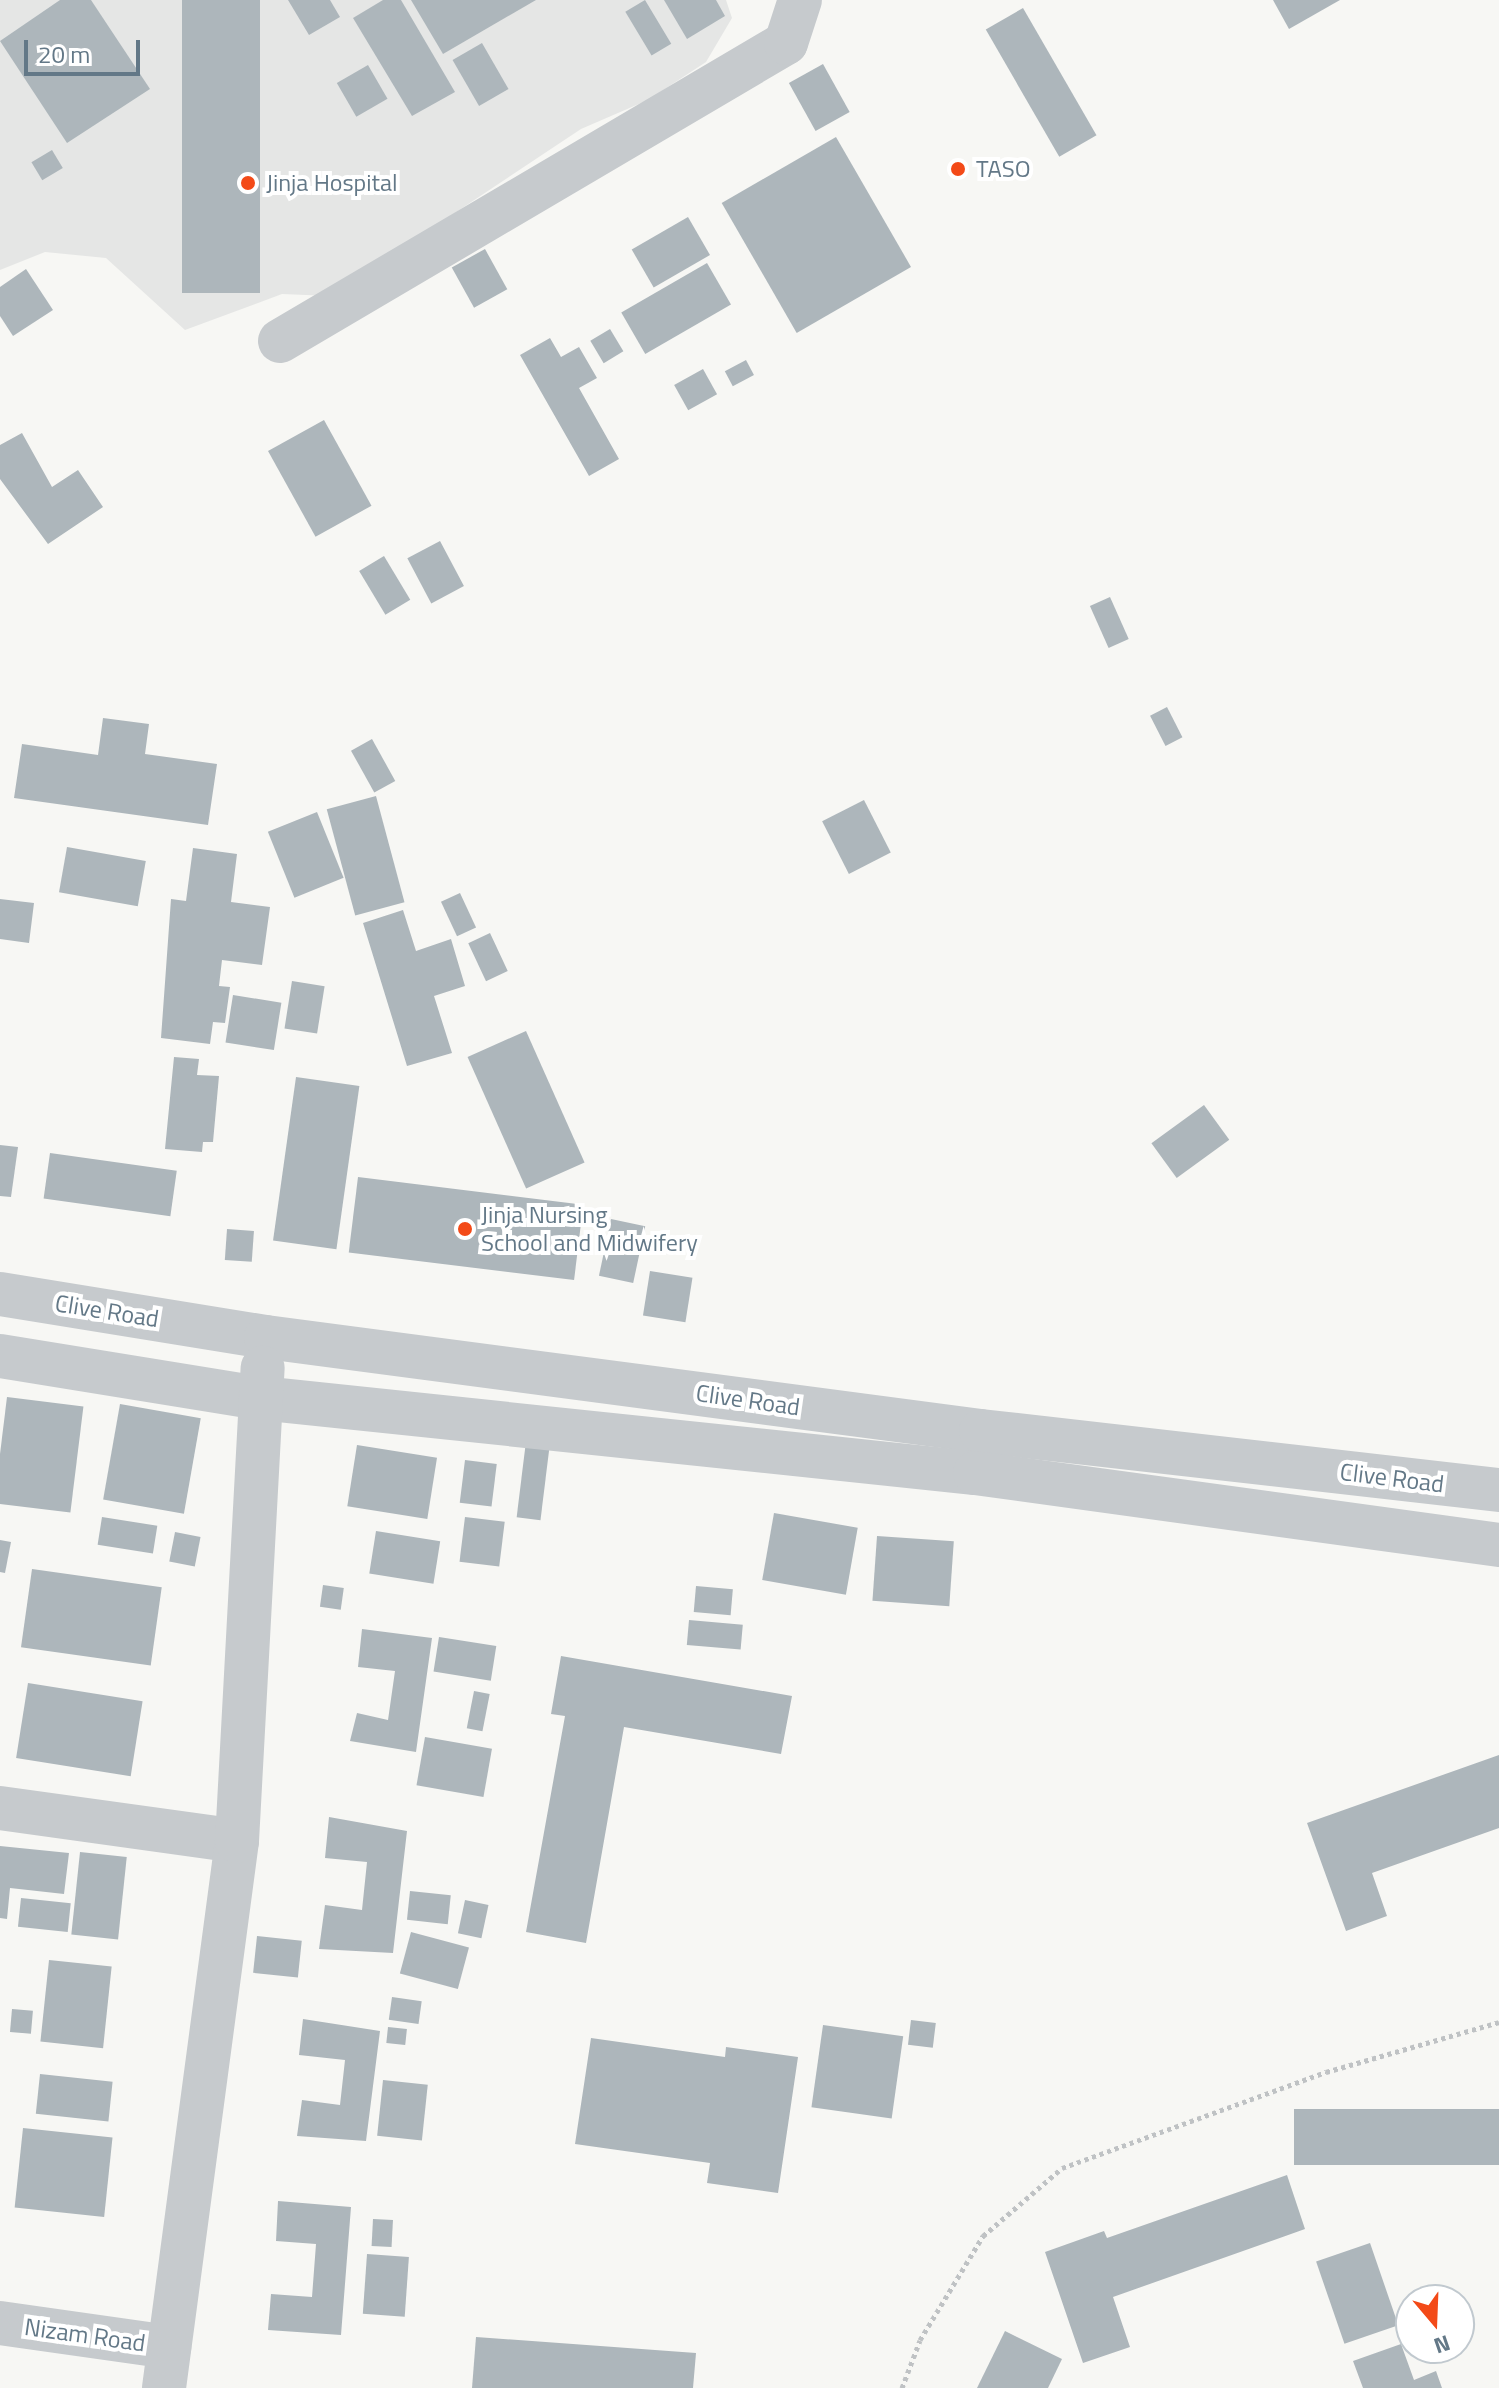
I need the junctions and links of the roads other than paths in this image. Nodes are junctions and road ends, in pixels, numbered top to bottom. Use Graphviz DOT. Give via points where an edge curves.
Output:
graph roads {
  1 [pos="800,0"];
  2 [pos="280,341"];
  3 [pos="0,1294"];
  4 [pos="266,1337"];
  5 [pos="0,1356"];
  6 [pos="260,1398"];
  7 [pos="1499,1490"];
  8 [pos="1499,1545"];
  9 [pos="0,1808"];
  10 [pos="237,1841"];
  11 [pos="0,2323"];
  12 [pos="166,2367"];
  1 -- 2 [label="street" via="786,43"];
  3 -- 4 [label="street, Clive Road"];
  4 -- 6 [label="street"];
  4 -- 7 [label="street, Clive Road"];
  5 -- 6 [label="street, Clive Road"];
  6 -- 8 [label="street, Clive Road" via="975,1473"];
  6 -- 10 [label="street"];
  9 -- 10 [label="street"];
  10 -- 12 [label="street"];
  11 -- 12 [label="street, Nizam Road"];
}
